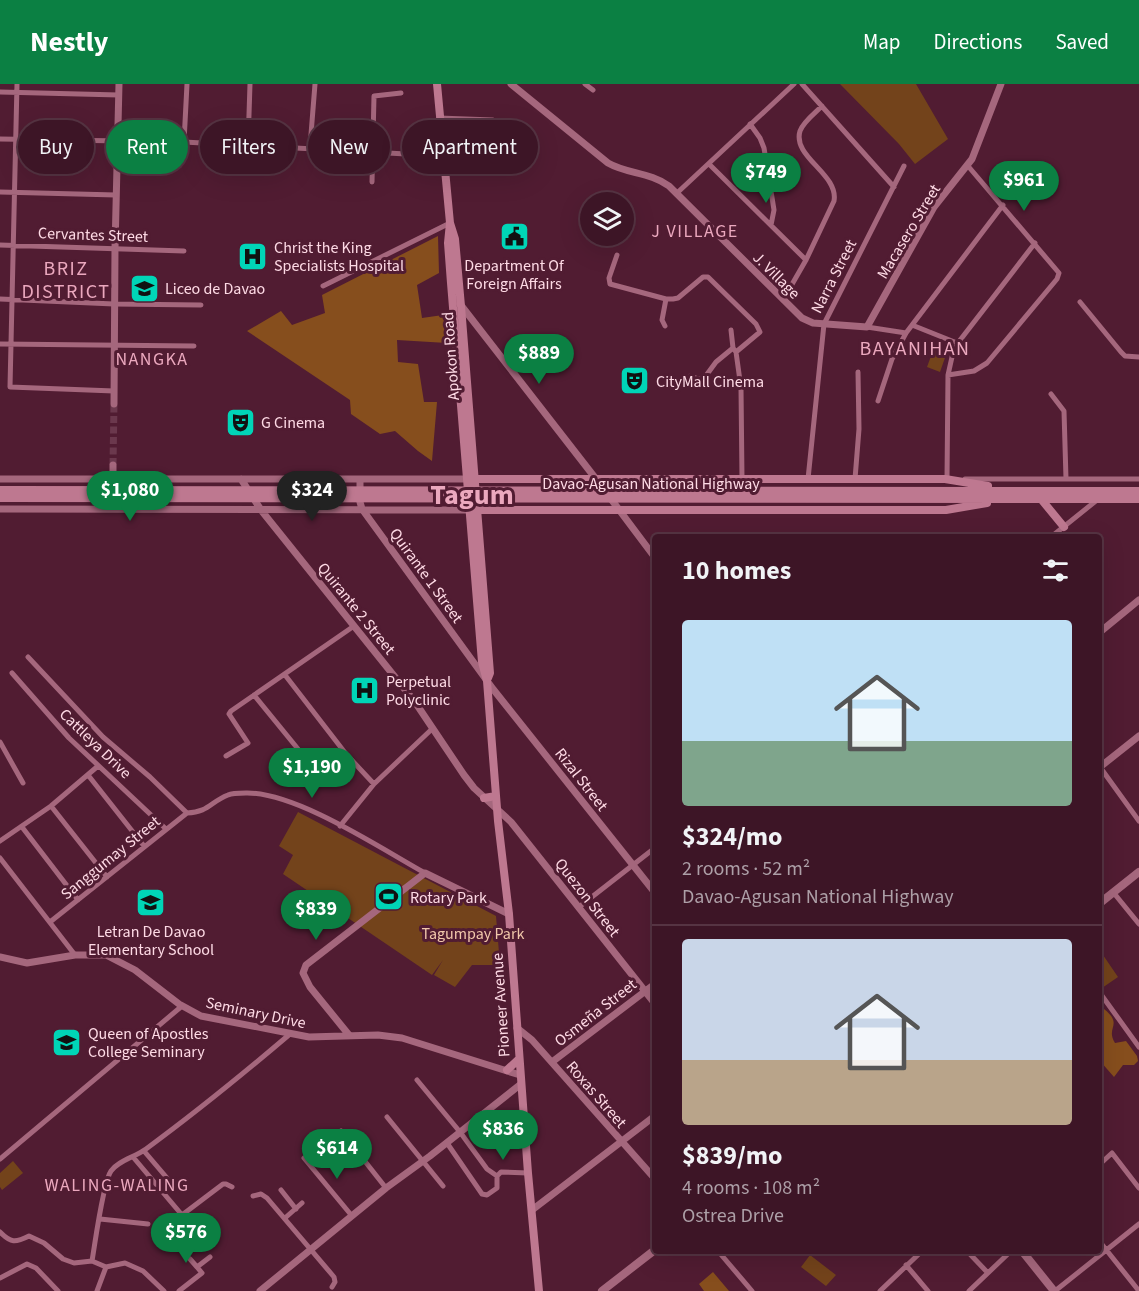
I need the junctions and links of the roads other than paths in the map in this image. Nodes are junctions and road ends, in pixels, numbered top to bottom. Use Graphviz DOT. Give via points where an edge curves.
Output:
graph roads {
  1 [pos="16,84"];
  2 [pos="119,84"];
  3 [pos="187,84"];
  4 [pos="250,84"];
  5 [pos="315,84"];
  6 [pos="437,84"];
  7 [pos="511,84"];
  8 [pos="585,84"];
  9 [pos="794,84"];
  10 [pos="802,84"];
  11 [pos="1001,84"];
  12 [pos="593,90"];
  13 [pos="0,92"];
  14 [pos="16,92"];
  15 [pos="401,93"];
  16 [pos="118,95"];
  17 [pos="822,106"];
  18 [pos="440,118"];
  19 [pos="117,120"];
  20 [pos="185,120"];
  21 [pos="249,120"];
  22 [pos="312,120"];
  23 [pos="374,120"];
  24 [pos="493,120"];
  25 [pos="750,124"];
  26 [pos="0,139"];
  27 [pos="15,139"];
  28 [pos="106,141"];
  29 [pos="709,164"];
  30 [pos="904,166"];
  31 [pos="968,166"];
  32 [pos="116,174"];
  33 [pos="373,174"];
  34 [pos="445,174"];
  35 [pos="372,182"];
  36 [pos="894,187"];
  37 [pos="0,192"];
  38 [pos="14,192"];
  39 [pos="677,194"];
  40 [pos="116,195"];
  41 [pos="1003,205"];
  42 [pos="450,223"];
  43 [pos="771,225"];
  44 [pos="1035,243"];
  45 [pos="0,245"];
  46 [pos="13,246"];
  47 [pos="114,248"];
  48 [pos="184,251"];
  49 [pos="617,255"];
  50 [pos="806,260"];
  51 [pos="323,286"];
  52 [pos="452,293"];
  53 [pos="0,299"];
  54 [pos="12,299"];
  55 [pos="666,299"];
  56 [pos="783,300"];
  57 [pos="1080,302"];
  58 [pos="114,304"];
  59 [pos="201,305"];
  60 [pos="461,306"];
  61 [pos="824,324"];
  62 [pos="912,325"];
  63 [pos="665,326"];
  64 [pos="867,327"];
  65 [pos="731,330"];
  66 [pos="906,333"];
  67 [pos="957,342"];
  68 [pos="0,344"];
  69 [pos="11,344"];
  70 [pos="114,346"];
  71 [pos="194,346"];
  72 [pos="735,350"];
  73 [pos="1139,357"];
  74 [pos="858,372"];
  75 [pos="948,375"];
  76 [pos="690,376"];
  77 [pos="114,391"];
  78 [pos="1052,394"];
  79 [pos="878,401"];
  80 [pos="114,404"];
  81 [pos="113,465"];
  82 [pos="0,479"];
  83 [pos="241,479"];
  84 [pos="596,479"];
  85 [pos="742,479"];
  86 [pos="808,479"];
  87 [pos="855,479"];
  88 [pos="945,479"];
  89 [pos="1066,479"];
  90 [pos="1139,479"];
  91 [pos="114,483"];
  92 [pos="471,483"];
  93 [pos="358,484"];
  94 [pos="18,487"];
  95 [pos="36,487"];
  96 [pos="0,488"];
  97 [pos="1139,491"];
  98 [pos="743,494"];
  99 [pos="1014,494"];
  100 [pos="1098,495"];
  101 [pos="1041,499"];
  102 [pos="1139,499"];
  103 [pos="0,500"];
  104 [pos="18,501"];
  105 [pos="359,504"];
  106 [pos="473,506"];
  107 [pos="0,509"];
  108 [pos="261,510"];
  109 [pos="619,510"];
  110 [pos="1064,527"];
  111 [pos="1055,534"];
  112 [pos="652,554"];
  113 [pos="1139,600"];
  114 [pos="354,626"];
  115 [pos="1102,630"];
  116 [pos="28,657"];
  117 [pos="12,673"];
  118 [pos="285,675"];
  119 [pos="488,681"];
  120 [pos="254,695"];
  121 [pos="434,728"];
  122 [pos="1139,736"];
  123 [pos="0,744"];
  124 [pos="298,749"];
  125 [pos="225,756"];
  126 [pos="1102,765"];
  127 [pos="98,766"];
  128 [pos="1102,770"];
  129 [pos="88,775"];
  130 [pos="23,783"];
  131 [pos="374,784"];
  132 [pos="496,796"];
  133 [pos="484,798"];
  134 [pos="51,806"];
  135 [pos="497,808"];
  136 [pos="187,813"];
  137 [pos="1139,821"];
  138 [pos="340,826"];
  139 [pos="22,827"];
  140 [pos="166,829"];
  141 [pos="0,841"];
  142 [pos="144,846"];
  143 [pos="652,851"];
  144 [pos="0,858"];
  145 [pos="633,865"];
  146 [pos="1139,872"];
  147 [pos="425,873"];
  148 [pos="107,877"];
  149 [pos="652,889"];
  150 [pos="1113,892"];
  151 [pos="78,900"];
  152 [pos="1102,901"];
  153 [pos="579,907"];
  154 [pos="509,914"];
  155 [pos="50,922"];
  156 [pos="1139,924"];
  157 [pos="75,955"];
  158 [pos="0,957"];
  159 [pos="652,985"];
  160 [pos="644,991"];
  161 [pos="1102,996"];
  162 [pos="652,1000"];
  163 [pos="182,1006"];
  164 [pos="517,1028"];
  165 [pos="290,1034"];
  166 [pos="349,1035"];
  167 [pos="1139,1047"];
  168 [pos="519,1059"];
  169 [pos="552,1062"];
  170 [pos="507,1070"];
  171 [pos="521,1079"];
  172 [pos="417,1080"];
  173 [pos="387,1117"];
  174 [pos="652,1118"];
  175 [pos="341,1131"];
  176 [pos="460,1132"];
  177 [pos="621,1142"];
  178 [pos="447,1143"];
  179 [pos="144,1151"];
  180 [pos="133,1157"];
  181 [pos="304,1158"];
  182 [pos="0,1159"];
  183 [pos="423,1161"];
  184 [pos="1102,1162"];
  185 [pos="528,1173"];
  186 [pos="496,1176"];
  187 [pos="652,1176"];
  188 [pos="167,1178"];
  189 [pos="443,1186"];
  190 [pos="232,1187"];
  191 [pos="386,1188"];
  192 [pos="1139,1188"];
  193 [pos="281,1190"];
  194 [pos="253,1196"];
  195 [pos="302,1203"];
  196 [pos="296,1209"];
  197 [pos="531,1210"];
  198 [pos="352,1216"];
  199 [pos="285,1218"];
  200 [pos="100,1219"];
  201 [pos="148,1224"];
  202 [pos="1139,1224"];
  203 [pos="0,1232"];
  204 [pos="1102,1245"];
  205 [pos="312,1250"];
  206 [pos="1106,1250"];
  207 [pos="652,1252"];
  208 [pos="1102,1253"];
  209 [pos="721,1254"];
  210 [pos="919,1254"];
  211 [pos="970,1254"];
  212 [pos="1008,1254"];
  213 [pos="1024,1254"];
  214 [pos="1101,1254"];
  215 [pos="210,1257"];
  216 [pos="190,1259"];
  217 [pos="92,1261"];
  218 [pos="906,1265"];
  219 [pos="106,1267"];
  220 [pos="197,1267"];
  221 [pos="987,1272"];
  222 [pos="0,1278"];
  223 [pos="332,1287"];
  224 [pos="58,1291"];
  225 [pos="97,1291"];
  226 [pos="164,1291"];
  227 [pos="179,1291"];
  228 [pos="260,1291"];
  229 [pos="539,1291"];
  230 [pos="602,1291"];
  231 [pos="752,1291"];
  232 [pos="880,1291"];
  233 [pos="928,1291"];
  234 [pos="969,1291"];
  235 [pos="1055,1291"];
  236 [pos="1139,1291"];
  1 -- 14 [label="street"];
  2 -- 16 [label="street"];
  3 -- 20 [label="street"];
  4 -- 21 [label="street"];
  5 -- 22 [label="street"];
  6 -- 18 [label="highway, Apokon Road"];
  7 -- 39 [label="street, J. Village" via="608,163 654,177"];
  8 -- 12 [label="street"];
  9 -- 25 [label="street"];
  10 -- 17 [label="street"];
  11 -- 31 [label="street, Macasero Street"];
  13 -- 14 [label="street"];
  14 -- 16 [label="street"];
  14 -- 27 [label="street"];
  15 -- 23 [label="street" via="374,96"];
  16 -- 19 [label="street"];
  17 -- 36 [label="street"];
  17 -- 50 [label="street" via="804,125 799,138 835,194"];
  18 -- 24 [label="street"];
  25 -- 29 [label="street"];
  25 -- 43 [label="street" via="764,148 774,203"];
  26 -- 27 [label="street"];
  27 -- 28 [label="street"];
  27 -- 38 [label="street"];
  29 -- 39 [label="street"];
  29 -- 43 [label="street"];
  30 -- 36 [label="street, Narra Street"];
  31 -- 41 [label="street"];
  31 -- 64 [label="street, Macasero Street" via="934,207"];
  32 -- 40 [label="street"];
  33 -- 35 [label="street"];
  34 -- 42 [label="highway, Apokon Road"];
  36 -- 61 [label="street, Narra Street"];
  37 -- 38 [label="street"];
  38 -- 40 [label="street"];
  38 -- 46 [label="street"];
  39 -- 56 [label="street, J. Village"];
  40 -- 47 [label="street"];
  41 -- 44 [label="street"];
  41 -- 62 [label="street"];
  42 -- 51 [label="street"];
  42 -- 52 [label="highway, Apokon Road"];
  42 -- 60 [label="highway, Apokon Road"];
  43 -- 50 [label="street"];
  44 -- 67 [label="street"];
  44 -- 75 [label="street" via="1058,270 1057,279 987,363"];
  45 -- 46 [label="street, Cervantes Street"];
  46 -- 47 [label="street, Cervantes Street"];
  46 -- 54 [label="street"];
  47 -- 48 [label="street, Cervantes Street"];
  47 -- 58 [label="street"];
  49 -- 55 [label="street" via="610,284"];
  50 -- 56 [label="street"];
  52 -- 60 [label="street"];
  52 -- 92 [label="highway, Apokon Road"];
  53 -- 54 [label="street"];
  54 -- 58 [label="street"];
  54 -- 69 [label="street"];
  55 -- 63 [label="street" via="662,320"];
  55 -- 72 [label="street" via="678,298 702,277 708,277 760,332"];
  56 -- 61 [label="street, J. Village" via="802,318"];
  57 -- 73 [label="street" via="1125,356"];
  58 -- 59 [label="street"];
  58 -- 70 [label="street"];
  60 -- 84 [label="street"];
  60 -- 92 [label="highway, Apokon Road"];
  61 -- 64 [label="street, J. Village"];
  61 -- 86 [label="street, Narra Street"];
  62 -- 66 [label="street"];
  62 -- 67 [label="street"];
  64 -- 66 [label="street"];
  65 -- 72 [label="street"];
  66 -- 79 [label="street" via="892,359"];
  67 -- 75 [label="street"];
  68 -- 69 [label="street"];
  69 -- 70 [label="street"];
  69 -- 77 [label="street" via="10,387"];
  70 -- 71 [label="street"];
  70 -- 77 [label="street"];
  72 -- 76 [label="street" via="716,362 705,377"];
  72 -- 85 [label="street" via="741,388"];
  74 -- 87 [label="street"];
  75 -- 88 [label="street"];
  77 -- 80 [label="street"];
  78 -- 89 [label="street" via="1064,411"];
  81 -- 91 [label="street"];
  82 -- 91 [label="street"];
  83 -- 91 [label="street"];
  83 -- 93 [label="street"];
  83 -- 108 [label="street, Quirante 2 Street"];
  84 -- 85 [label="highway, Davao-Agusan National Highway"];
  84 -- 92 [label="highway, Davao-Agusan National Highway"];
  84 -- 109 [label="street"];
  85 -- 86 [label="highway, Davao-Agusan National Highway"];
  86 -- 87 [label="highway, Davao-Agusan National Highway"];
  87 -- 88 [label="highway, Davao-Agusan National Highway"];
  88 -- 89 [label="street"];
  88 -- 99 [label="highway, Davao-Agusan National Highway"];
  89 -- 90 [label="street"];
  91 -- 95 [label="highway, Davao-Agusan National Highway"];
  92 -- 93 [label="highway, Davao-Agusan National Highway"];
  92 -- 106 [label="highway, Pioneer Avenue"];
  93 -- 105 [label="street"];
  94 -- 95 [label="highway, Davao-Agusan National Highway"];
  94 -- 96 [label="highway, Davao-Agusan National Highway"];
  94 -- 104 [label="highway"];
  95 -- 104 [label="highway, Davao-Agusan National Highway" via="36,501"];
  96 -- 98 [label="highway, Davao-Agusan National Highway"];
  97 -- 100 [label="highway, Davao-Agusan National Highway"];
  98 -- 99 [label="highway, Davao-Agusan National Highway"];
  98 -- 103 [label="highway, Davao-Agusan National Highway"];
  99 -- 100 [label="highway, Davao-Agusan National Highway"];
  99 -- 101 [label="highway, Davao-Agusan National Highway"];
  99 -- 109 [label="highway, Davao-Agusan National Highway" via="946,510"];
  100 -- 101 [label="highway, Davao-Agusan National Highway"];
  100 -- 102 [label="highway, Davao-Agusan National Highway"];
  100 -- 110 [label="street"];
  101 -- 110 [label="highway"];
  103 -- 104 [label="highway, Davao-Agusan National Highway"];
  105 -- 106 [label="highway, Davao-Agusan National Highway"];
  105 -- 108 [label="street"];
  105 -- 119 [label="street, Quirante 1 Street"];
  106 -- 109 [label="highway, Davao-Agusan National Highway"];
  106 -- 119 [label="highway, Pioneer Avenue" via="482,662"];
  107 -- 108 [label="street"];
  108 -- 114 [label="street, Quirante 2 Street"];
  109 -- 112 [label="street"];
  110 -- 111 [label="street"];
  113 -- 115 [label="street"];
  114 -- 118 [label="street"];
  114 -- 121 [label="street, Quirante 2 Street"];
  116 -- 136 [label="street" via="103,737"];
  117 -- 127 [label="street, Cattleya Drive"];
  118 -- 120 [label="street"];
  118 -- 131 [label="street"];
  119 -- 132 [label="highway, Pioneer Avenue"];
  119 -- 145 [label="street, Rizal Street"];
  120 -- 124 [label="street"];
  120 -- 125 [label="street" via="230,713 248,743"];
  121 -- 131 [label="street"];
  121 -- 133 [label="street, Quirante 2 Street" via="464,776"];
  122 -- 126 [label="street"];
  123 -- 130 [label="street"];
  127 -- 129 [label="street"];
  127 -- 140 [label="street, Cattleya Drive"];
  128 -- 137 [label="street"];
  129 -- 134 [label="street"];
  129 -- 142 [label="street"];
  131 -- 138 [label="street"];
  132 -- 133 [label="highway"];
  132 -- 135 [label="highway, Pioneer Avenue"];
  133 -- 135 [label="street, Quirante 2 Street"];
  134 -- 139 [label="street"];
  134 -- 148 [label="street"];
  135 -- 153 [label="street, Quezon Street"];
  135 -- 154 [label="highway, Pioneer Avenue"];
  136 -- 138 [label="street, Sanggumay Street" via="205,810 228,794 248,793 285,799"];
  136 -- 140 [label="street, Sanggumay Street"];
  138 -- 147 [label="street, Sanggumay Street"];
  139 -- 141 [label="street"];
  139 -- 151 [label="street"];
  140 -- 142 [label="street, Sanggumay Street"];
  142 -- 148 [label="street, Sanggumay Street"];
  143 -- 145 [label="street"];
  144 -- 155 [label="street"];
  145 -- 149 [label="street, Rizal Street"];
  145 -- 153 [label="street"];
  146 -- 150 [label="main road"];
  147 -- 154 [label="street"];
  147 -- 166 [label="street" via="304,968 306,981"];
  148 -- 151 [label="street, Sanggumay Street"];
  150 -- 152 [label="main road"];
  150 -- 156 [label="street"];
  151 -- 155 [label="street, Sanggumay Street"];
  153 -- 160 [label="street, Quezon Street"];
  154 -- 164 [label="highway, Pioneer Avenue"];
  155 -- 157 [label="street"];
  157 -- 158 [label="street, Seminary Drive" via="27,963"];
  157 -- 163 [label="street, Seminary Drive" via="100,954 120,960"];
  159 -- 160 [label="street, Osmeña Street"];
  160 -- 162 [label="street, Quezon Street"];
  160 -- 169 [label="street, Osmeña Street"];
  161 -- 167 [label="street"];
  163 -- 165 [label="street, Seminary Drive" via="211,1018"];
  163 -- 182 [label="street"];
  164 -- 168 [label="highway, Pioneer Avenue"];
  164 -- 169 [label="street, Roxas Street"];
  165 -- 166 [label="street, Seminary Drive" via="318,1038"];
  165 -- 179 [label="street"];
  166 -- 170 [label="street, Seminary Drive" via="413,1040"];
  168 -- 170 [label="highway"];
  168 -- 171 [label="highway, Pioneer Avenue"];
  169 -- 177 [label="street, Roxas Street"];
  170 -- 171 [label="street, Seminary Drive"];
  171 -- 176 [label="street"];
  171 -- 185 [label="highway, Pioneer Avenue"];
  172 -- 176 [label="street"];
  173 -- 183 [label="street"];
  174 -- 177 [label="street"];
  175 -- 191 [label="street"];
  176 -- 178 [label="street"];
  176 -- 186 [label="street"];
  177 -- 187 [label="street, Roxas Street"];
  177 -- 197 [label="street"];
  178 -- 183 [label="street"];
  178 -- 186 [label="street" via="482,1194 487,1195 499,1186"];
  179 -- 180 [label="street"];
  179 -- 188 [label="street"];
  180 -- 190 [label="street" via="182,1215 223,1184"];
  180 -- 200 [label="street" via="110,1172"];
  181 -- 198 [label="street"];
  183 -- 189 [label="street"];
  183 -- 191 [label="street"];
  184 -- 192 [label="street" via="1112,1153"];
  185 -- 186 [label="street"];
  185 -- 197 [label="highway, Pioneer Avenue"];
  191 -- 198 [label="street"];
  193 -- 196 [label="street"];
  194 -- 199 [label="street" via="264,1195"];
  195 -- 196 [label="street"];
  196 -- 199 [label="street"];
  197 -- 229 [label="highway, Pioneer Avenue"];
  198 -- 205 [label="street"];
  199 -- 205 [label="street"];
  200 -- 201 [label="street"];
  200 -- 217 [label="street"];
  202 -- 206 [label="street"];
  203 -- 217 [label="street" via="10,1241 35,1238 69,1262"];
  204 -- 206 [label="street"];
  205 -- 223 [label="street" via="334,1277"];
  205 -- 228 [label="street"];
  206 -- 208 [label="street"];
  206 -- 236 [label="street"];
  207 -- 230 [label="main road"];
  209 -- 231 [label="street"];
  210 -- 218 [label="street"];
  211 -- 221 [label="street"];
  212 -- 221 [label="street"];
  213 -- 235 [label="main road"];
  214 -- 235 [label="street"];
  215 -- 220 [label="street"];
  216 -- 220 [label="street"];
  217 -- 219 [label="street"];
  218 -- 232 [label="street"];
  218 -- 233 [label="street"];
  219 -- 225 [label="street"];
  219 -- 226 [label="street" via="125,1263 143,1271"];
  220 -- 227 [label="street" via="202,1274"];
  221 -- 234 [label="street"];
  222 -- 224 [label="street" via="27,1264"];
}
